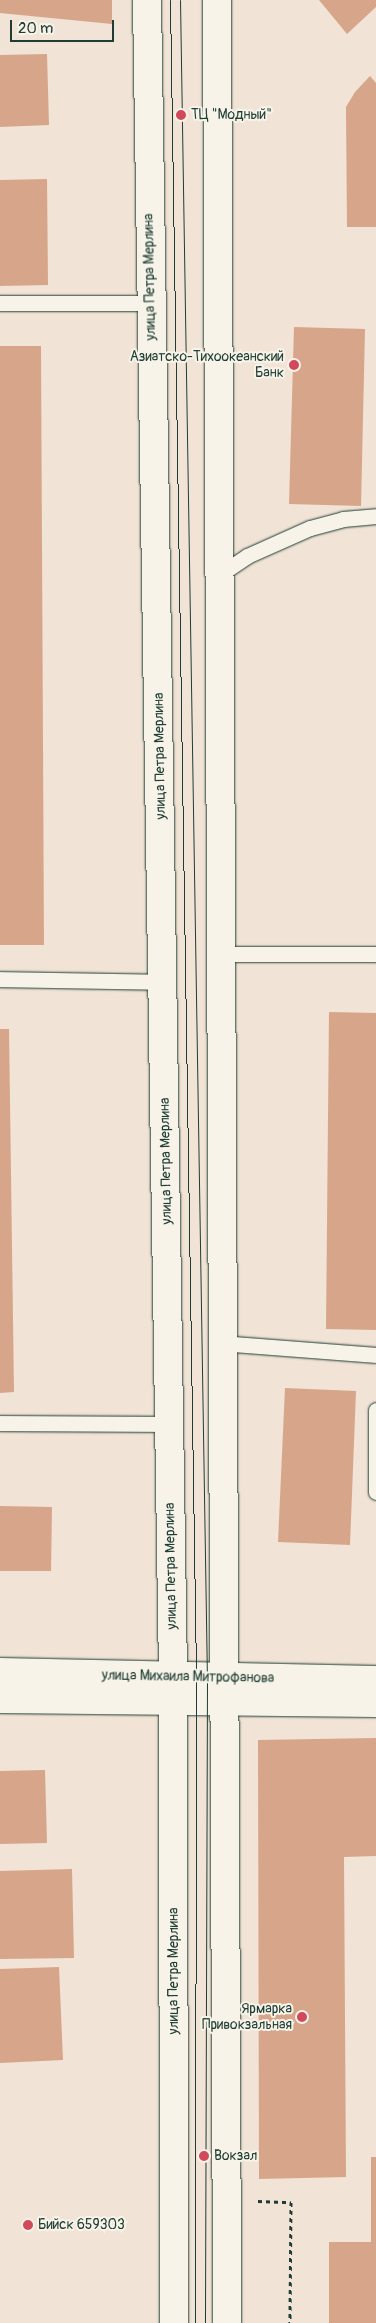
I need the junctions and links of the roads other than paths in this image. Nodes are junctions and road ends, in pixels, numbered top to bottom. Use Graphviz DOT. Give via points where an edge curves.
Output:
graph roads {
  1 [pos="147,0"];
  2 [pos="217,0"];
  3 [pos="0,303"];
  4 [pos="150,303"];
  5 [pos="376,516"];
  6 [pos="219,575"];
  7 [pos="220,954"];
  8 [pos="376,954"];
  9 [pos="0,979"];
  10 [pos="165,982"];
  11 [pos="221,1343"];
  12 [pos="376,1355"];
  13 [pos="376,1410"];
  14 [pos="0,1423"];
  15 [pos="169,1424"];
  16 [pos="376,1492"];
  17 [pos="0,1672"];
  18 [pos="376,1680"];
  19 [pos="173,1689"];
  20 [pos="223,1690"];
  21 [pos="0,1699"];
  22 [pos="376,1703"];
  23 [pos="174,2323"];
  24 [pos="227,2323"];
  1 -- 4 [label="main road, улица Петра Мерлина"];
  2 -- 6 [label="main road"];
  3 -- 4 [label="lane"];
  4 -- 10 [label="main road, улица Петра Мерлина"];
  5 -- 6 [label="lane" via="343,519 310,528 247,556"];
  6 -- 7 [label="main road"];
  7 -- 8 [label="lane"];
  7 -- 11 [label="main road"];
  9 -- 10 [label="lane"];
  10 -- 15 [label="main road, улица Петра Мерлина"];
  11 -- 12 [label="lane"];
  11 -- 20 [label="main road"];
  13 -- 16 [label="lane"];
  14 -- 15 [label="lane"];
  15 -- 19 [label="main road, улица Петра Мерлина"];
  17 -- 19 [label="main road, улица Михаила Митрофанова"];
  18 -- 20 [label="main road, улица Михаила Митрофанова"];
  19 -- 20 [label="main road, улица Михаила Митрофанова"];
  19 -- 21 [label="main road, улица Михаила Митрофанова"];
  19 -- 23 [label="main road, улица Петра Мерлина"];
  20 -- 22 [label="main road, улица Михаила Митрофанова"];
  20 -- 24 [label="main road"];
}
